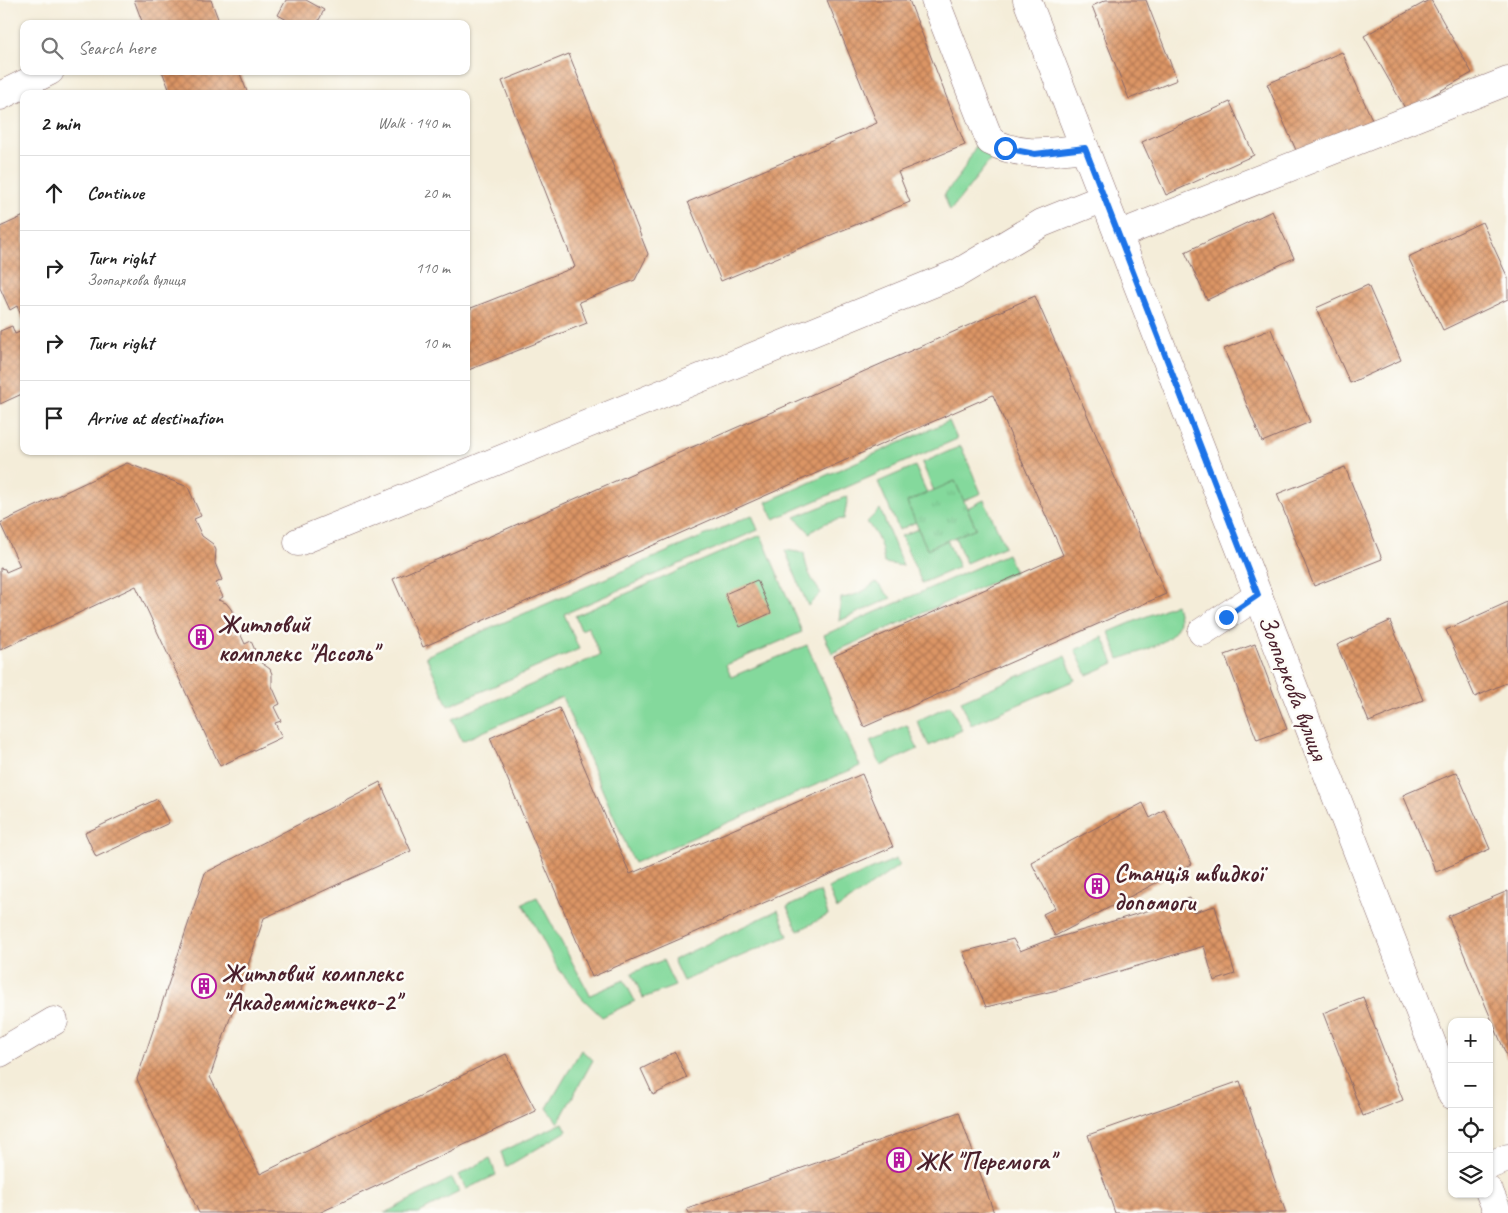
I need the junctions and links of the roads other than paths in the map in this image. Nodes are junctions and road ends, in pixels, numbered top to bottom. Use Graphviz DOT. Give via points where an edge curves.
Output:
graph roads {
  1 [pos="935,0"];
  2 [pos="1027,0"];
  3 [pos="42,75"];
  4 [pos="1508,81"];
  5 [pos="0,96"];
  6 [pos="1085,148"];
  7 [pos="1104,198"];
  8 [pos="1118,235"];
  9 [pos="298,542"];
  10 [pos="1258,595"];
  11 [pos="1202,632"];
  12 [pos="54,1020"];
  13 [pos="0,1054"];
  14 [pos="1448,1085"];
  15 [pos="1508,1158"];
  16 [pos="1493,1164"];
  17 [pos="1492,1198"];
  18 [pos="1498,1213"];
  1 -- 6 [label="street" via="990,141 1005,148 1035,154"];
  2 -- 6 [label="street, Зоопаркова вулиця"];
  3 -- 5 [label="street"];
  4 -- 8 [label="street"];
  6 -- 7 [label="street, Зоопаркова вулиця"];
  7 -- 8 [label="street, Зоопаркова вулиця"];
  7 -- 9 [label="street" via="1042,223 958,274"];
  8 -- 10 [label="street, Зоопаркова вулиця"];
  10 -- 11 [label="street"];
  10 -- 14 [label="street, Зоопаркова вулиця"];
  12 -- 13 [label="street"];
  15 -- 16 [label="street"];
  17 -- 18 [label="street"];
}
